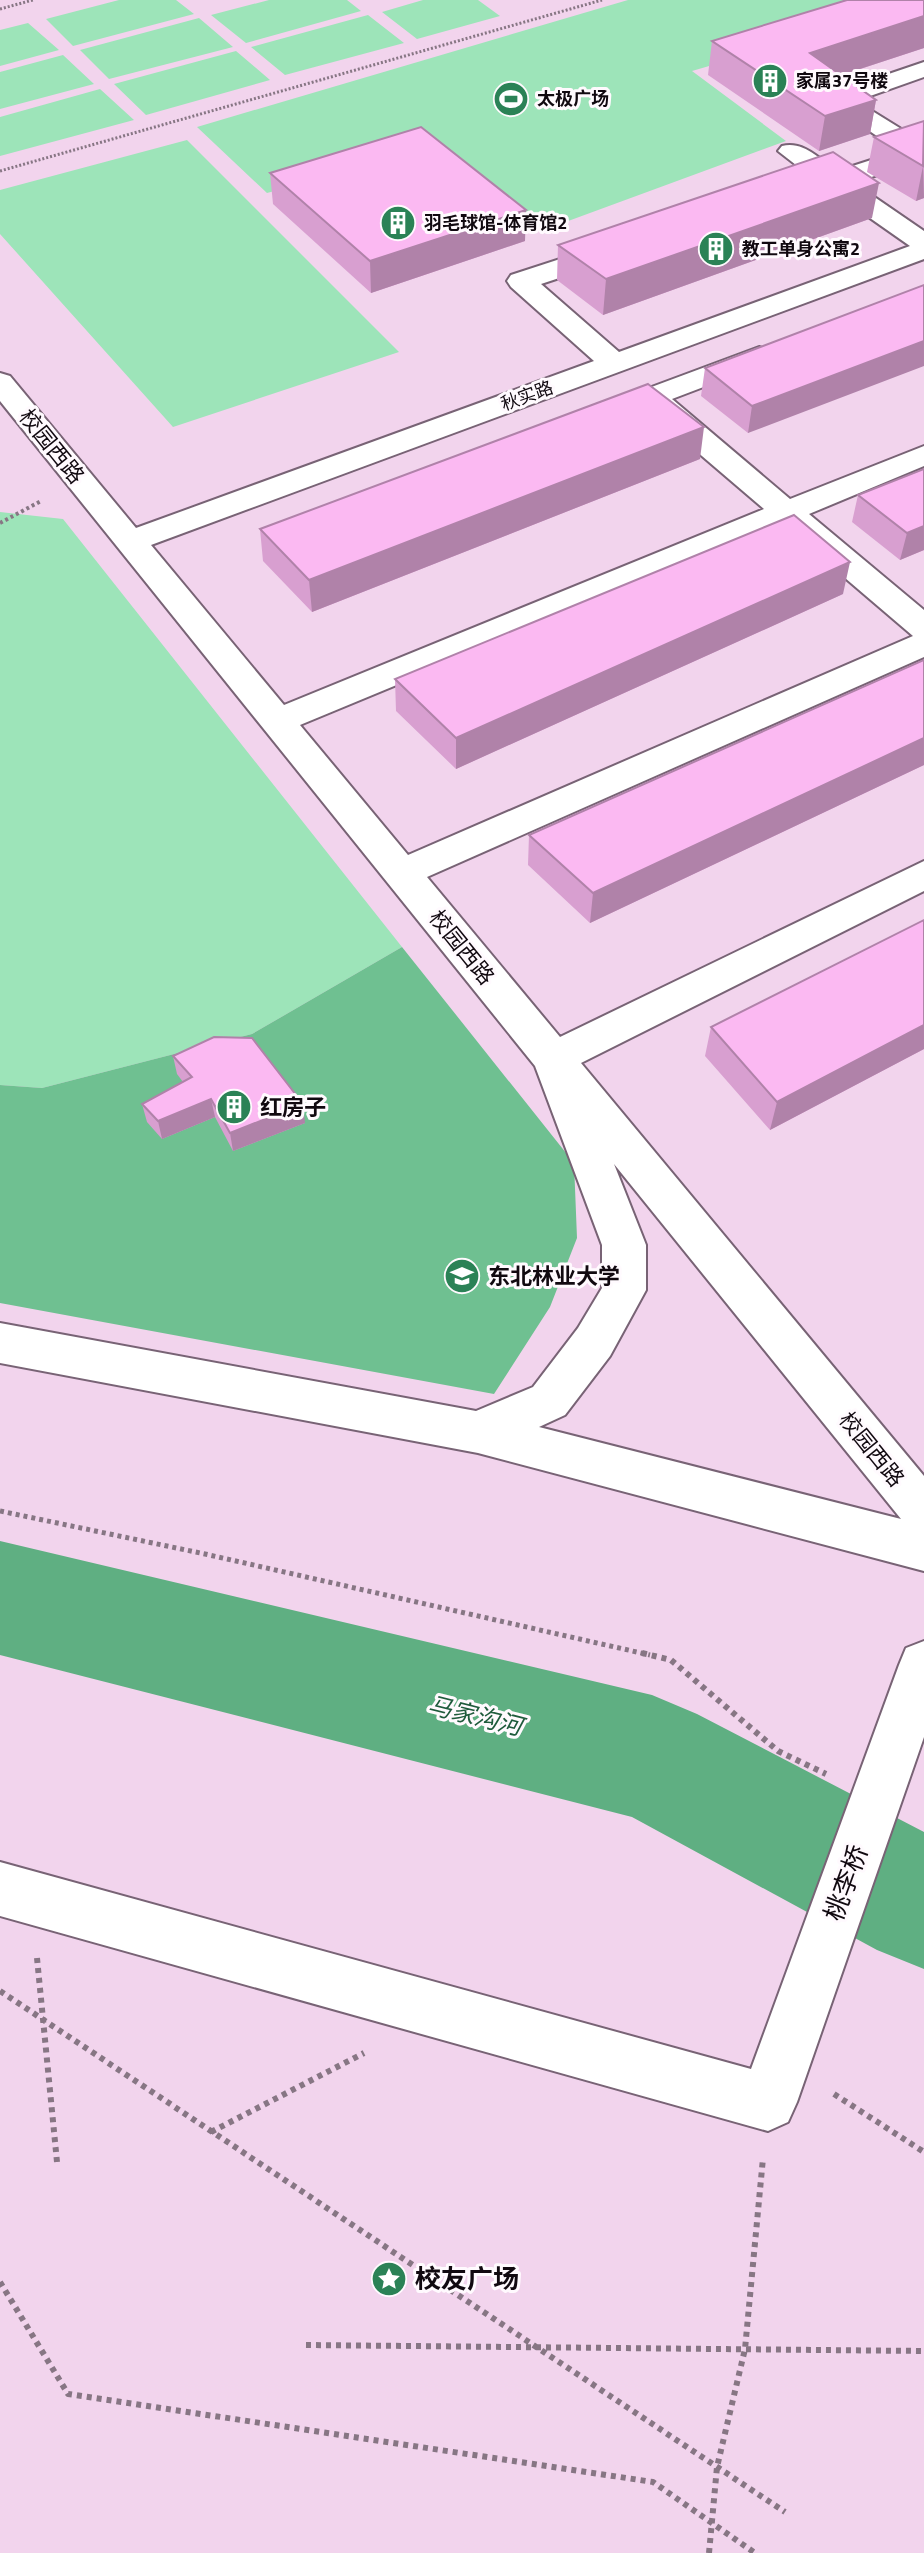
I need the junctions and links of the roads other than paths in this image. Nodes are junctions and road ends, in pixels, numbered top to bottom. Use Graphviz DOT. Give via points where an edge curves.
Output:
graph roads {
  1 [pos="924,69"];
  2 [pos="791,151"];
  3 [pos="922,152"];
  4 [pos="834,181"];
  5 [pos="774,200"];
  6 [pos="640,243"];
  7 [pos="924,243"];
  8 [pos="924,250"];
  9 [pos="781,348"];
  10 [pos="615,364"];
  11 [pos="0,382"];
  12 [pos="652,397"];
  13 [pos="577,425"];
  14 [pos="924,455"];
  15 [pos="787,512"];
  16 [pos="130,541"];
  17 [pos="924,628"];
  18 [pos="924,644"];
  19 [pos="277,721"];
  20 [pos="402,873"];
  21 [pos="924,875"];
  22 [pos="553,1059"];
  23 [pos="0,1343"];
  24 [pos="478,1432"];
  25 [pos="921,1507"];
  26 [pos="924,1548"];
  27 [pos="924,1665"];
  28 [pos="15,1893"];
  1 -- 3 [label="street" via="836,100"];
  2 -- 4 [label="street"];
  3 -- 4 [label="street"];
  4 -- 5 [label="street"];
  4 -- 7 [label="street"];
  6 -- 10 [label="street" via="521,281"];
  8 -- 10 [label="street, 秋实路"];
  9 -- 12 [label="street"];
  10 -- 16 [label="street, 秋实路"];
  11 -- 16 [label="street, 校园西路"];
  12 -- 13 [label="street"];
  12 -- 15 [label="street"];
  14 -- 15 [label="street"];
  15 -- 17 [label="street"];
  15 -- 19 [label="street"];
  16 -- 19 [label="street, 校园西路"];
  18 -- 20 [label="street"];
  19 -- 20 [label="street, 校园西路"];
  20 -- 22 [label="street, 校园西路"];
  21 -- 22 [label="street"];
  22 -- 24 [label="street" via="624,1245 624,1290 594,1342 549,1401"];
  22 -- 25 [label="street, 校园西路"];
  23 -- 24 [label="street"];
  24 -- 26 [label="street"];
  27 -- 28 [label="street, 桃李桥" via="775,2081 442,2011"];
}
